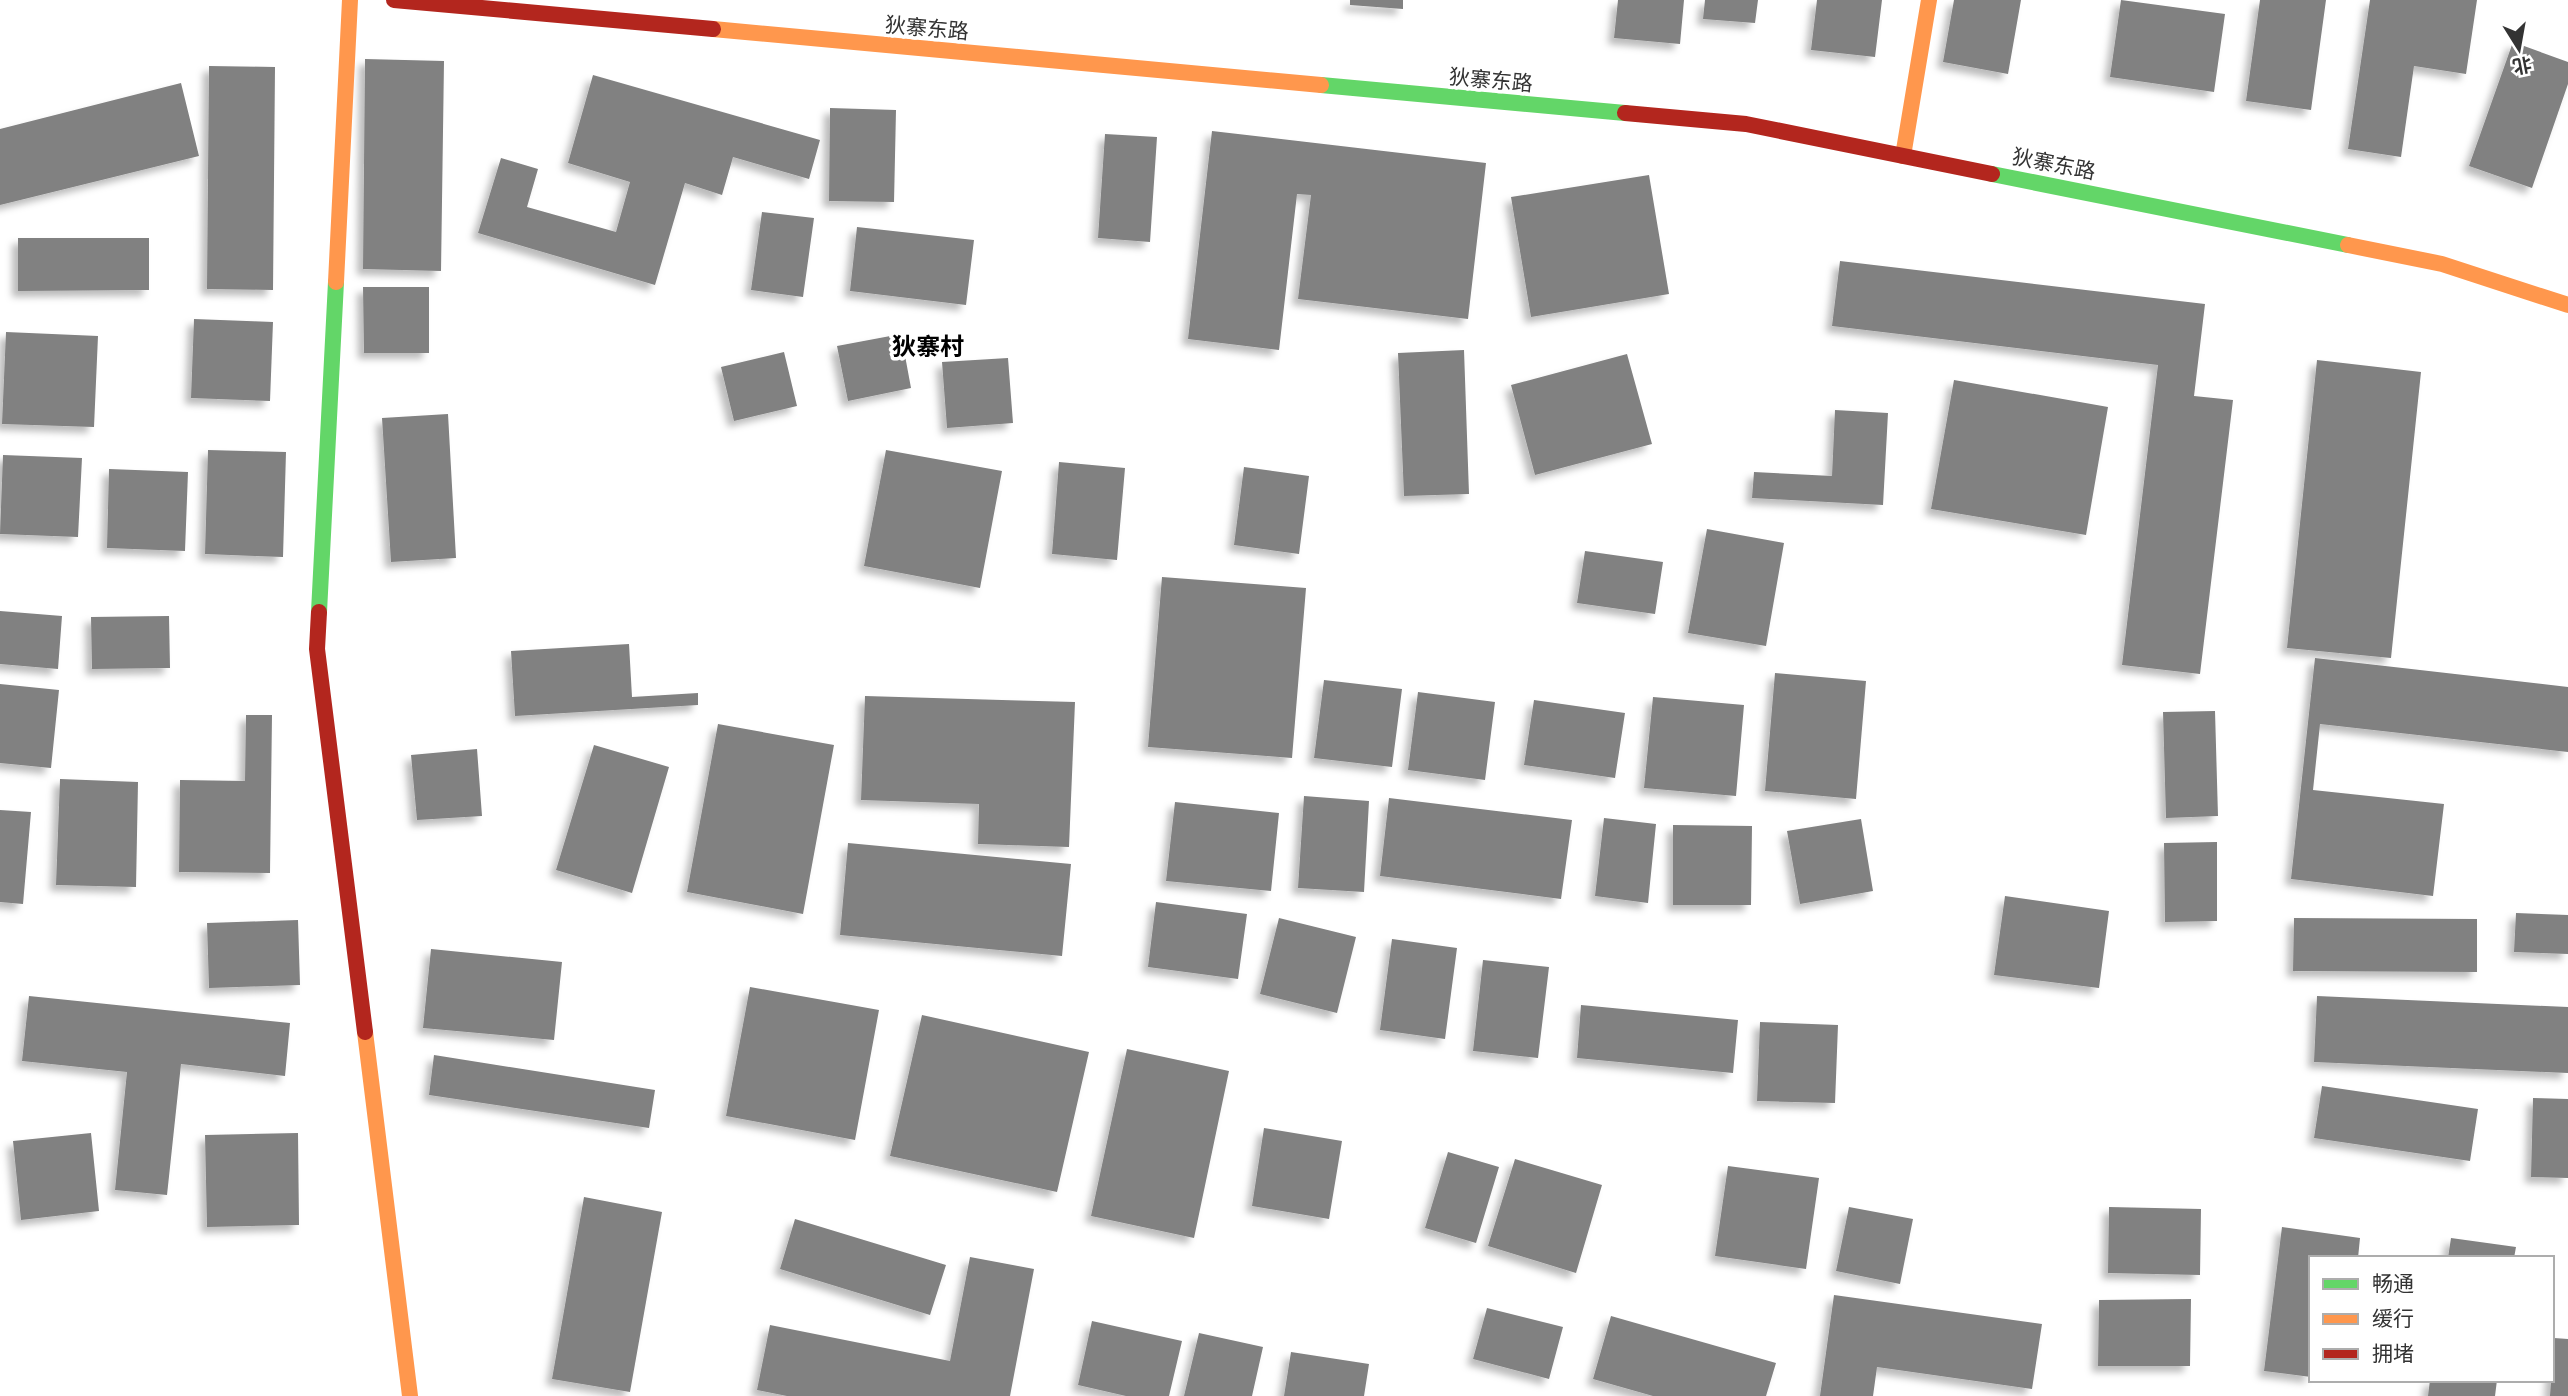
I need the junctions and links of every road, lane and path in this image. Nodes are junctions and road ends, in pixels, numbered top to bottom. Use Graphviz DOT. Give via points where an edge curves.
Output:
graph roads {
  1 [pos="350,0"];
  2 [pos="394,0"];
  3 [pos="1929,0"];
  4 [pos="1903,156"];
  5 [pos="2568,305"];
  6 [pos="410,1396"];
  1 -- 6 [label="street" via="317,649"];
  2 -- 4 [label="street, 狄寨东路" via="1746,124"];
  3 -- 4 [label="street"];
  4 -- 5 [label="street, 狄寨东路" via="2442,264"];
}
